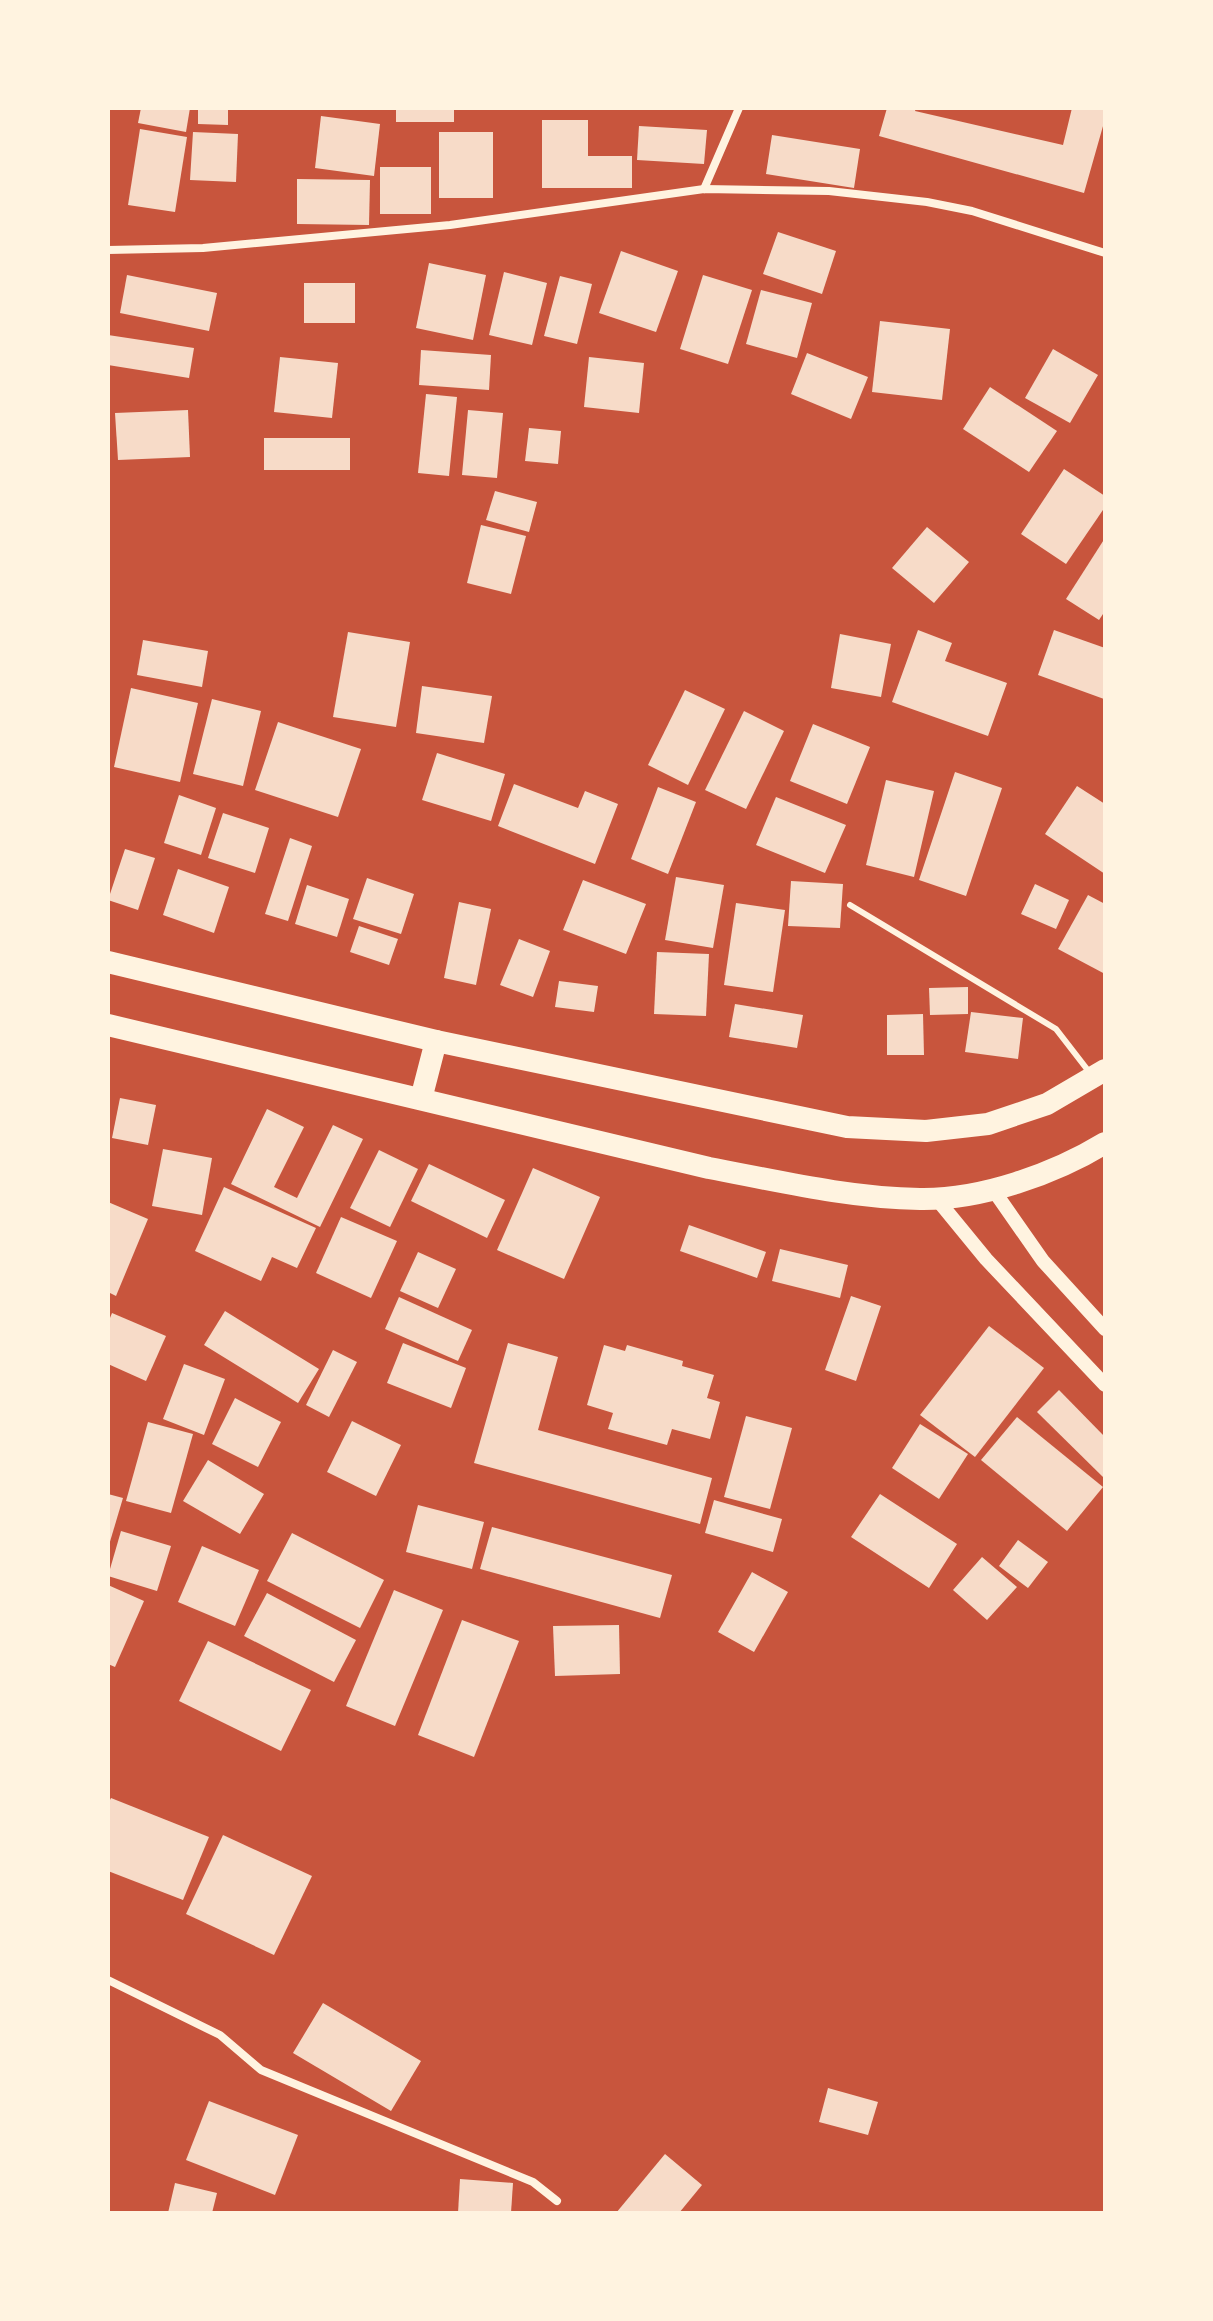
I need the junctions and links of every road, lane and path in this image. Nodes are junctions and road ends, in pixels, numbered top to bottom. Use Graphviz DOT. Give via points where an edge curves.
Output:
graph roads {
  1 [pos="739,108"];
  2 [pos="704,189"];
  3 [pos="108,250"];
  4 [pos="1105,253"];
  5 [pos="850,905"];
  6 [pos="108,962"];
  7 [pos="108,1025"];
  8 [pos="436,1041"];
  9 [pos="1100,1074"];
  10 [pos="421,1099"];
  11 [pos="1105,1143"];
  12 [pos="992,1188"];
  13 [pos="936,1198"];
  14 [pos="1105,1329"];
  15 [pos="1105,1385"];
  16 [pos="108,1980"];
  17 [pos="557,2201"];
  1 -- 2 [label="street"];
  2 -- 3 [label="street" via="450,225 203,248"];
  2 -- 4 [label="street" via="829,191 927,202"];
  5 -- 9 [label="lane" via="1056,1029"];
  6 -- 8 [label="highway"];
  7 -- 10 [label="highway"];
  8 -- 9 [label="highway" via="847,1127 926,1131 988,1124 1047,1104"];
  8 -- 10 [label="highway"];
  10 -- 13 [label="highway" via="737,1173 873,1195"];
  11 -- 12 [label="highway" via="1078,1159"];
  12 -- 13 [label="highway"];
  12 -- 14 [label="street" via="1043,1261"];
  13 -- 15 [label="street" via="992,1266"];
  16 -- 17 [label="street" via="220,2035 261,2070 533,2182"];
}
